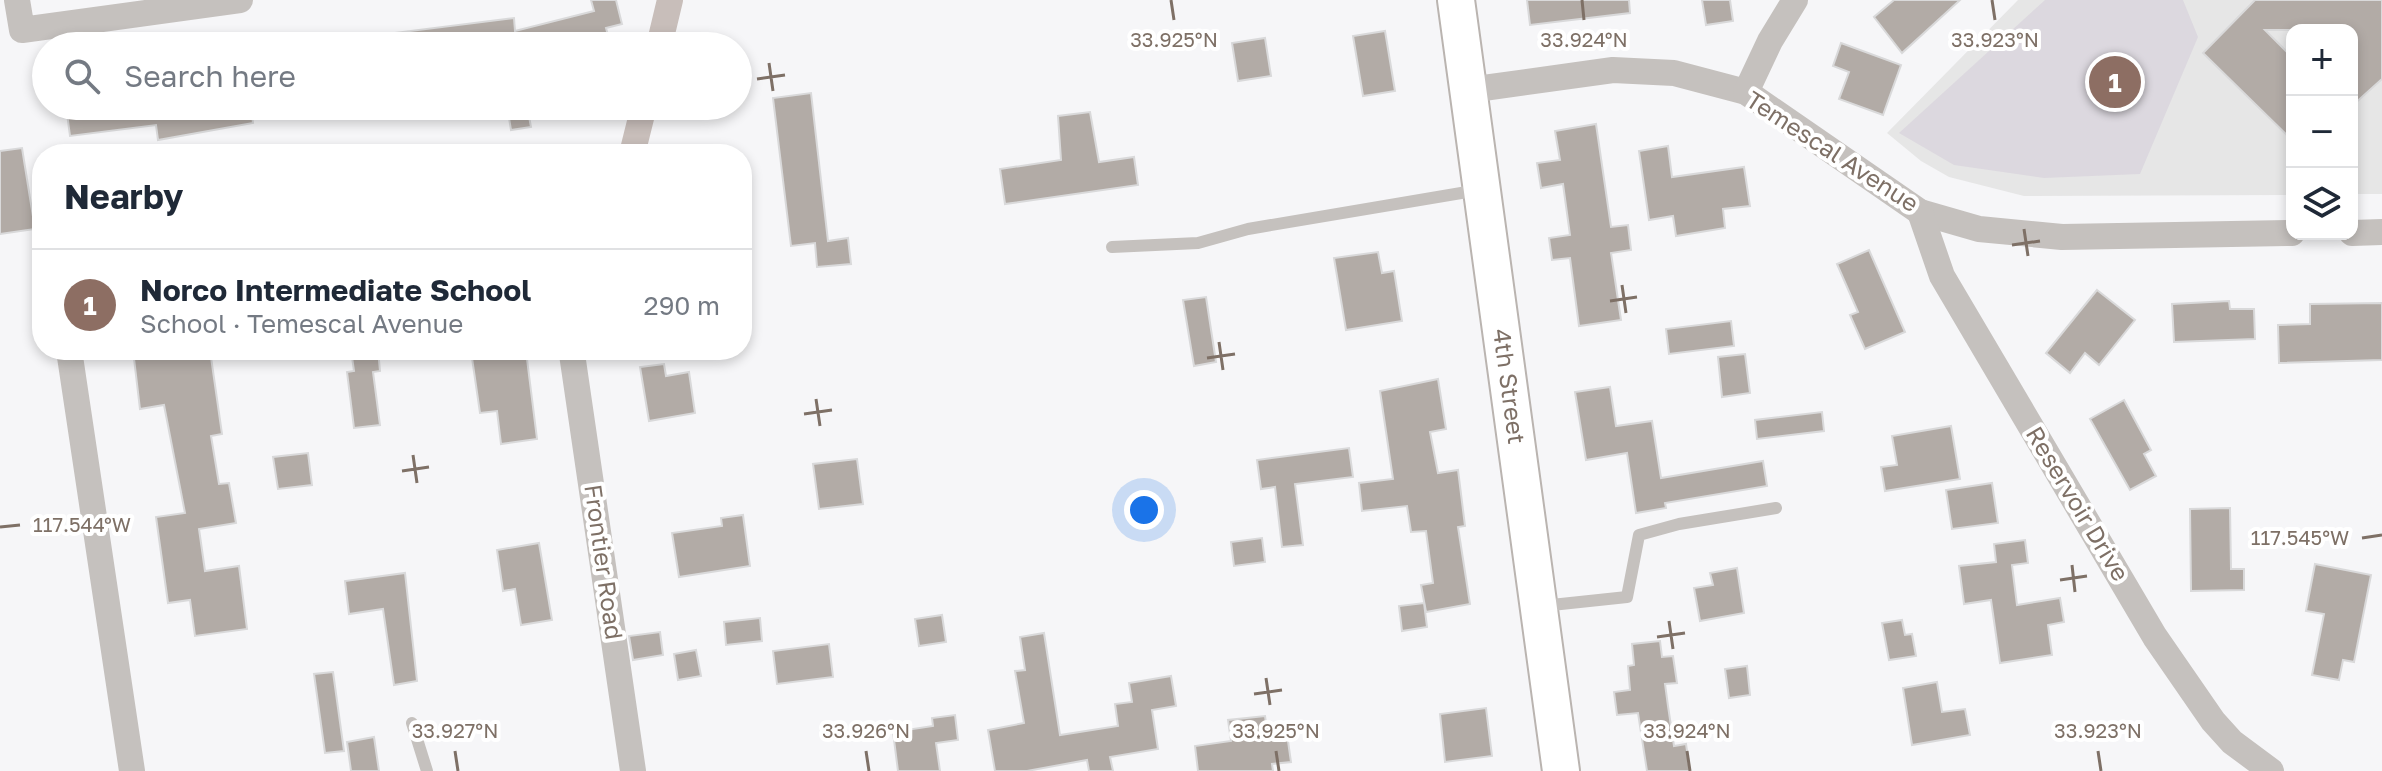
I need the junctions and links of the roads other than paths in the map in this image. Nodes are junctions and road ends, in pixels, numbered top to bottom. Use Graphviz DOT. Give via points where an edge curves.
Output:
graph roads {
  1 [pos="17,0"];
  2 [pos="240,0"];
  3 [pos="1456,0"];
  4 [pos="1795,0"];
  5 [pos="1469,90"];
  6 [pos="1746,92"];
  7 [pos="1482,189"];
  8 [pos="1920,212"];
  9 [pos="2382,232"];
  10 [pos="2286,233"];
  11 [pos="2358,233"];
  12 [pos="1112,247"];
  13 [pos="70,360"];
  14 [pos="573,360"];
  15 [pos="1776,508"];
  16 [pos="1539,606"];
  17 [pos="412,723"];
  18 [pos="2268,770"];
  19 [pos="132,771"];
  20 [pos="427,771"];
  21 [pos="633,771"];
  22 [pos="1561,771"];
  1 -- 2 [label="street" via="22,30"];
  3 -- 5 [label="street, 4th Street"];
  4 -- 6 [label="street"];
  5 -- 6 [label="street, Temescal Avenue" via="1613,70 1674,73"];
  5 -- 7 [label="street, 4th Street"];
  6 -- 8 [label="street, Temescal Avenue"];
  7 -- 12 [label="lane" via="1248,229 1198,243"];
  7 -- 16 [label="street, 4th Street"];
  8 -- 10 [label="street, Temescal Avenue" via="1979,229 2062,237"];
  8 -- 18 [label="street, Reservoir Drive" via="1942,276 2155,637 2213,721"];
  9 -- 11 [label="street"];
  13 -- 19 [label="street"];
  14 -- 21 [label="street, Frontier Road"];
  15 -- 16 [label="lane" via="1639,535 1627,597"];
  16 -- 22 [label="street, 4th Street"];
  17 -- 20 [label="lane"];
}
